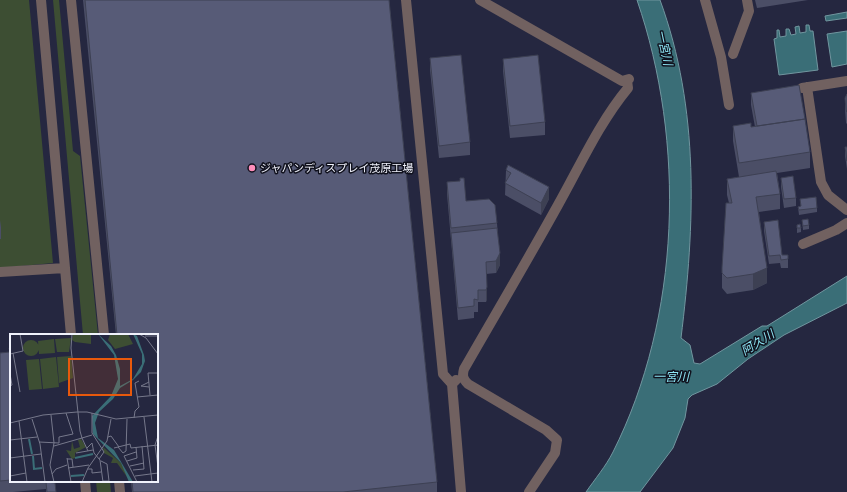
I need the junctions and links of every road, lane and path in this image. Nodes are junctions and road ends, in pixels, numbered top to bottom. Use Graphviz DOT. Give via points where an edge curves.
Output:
graph roads {
  1 [pos="41,0"];
  2 [pos="71,0"];
  3 [pos="406,0"];
  4 [pos="480,0"];
  5 [pos="706,0"];
  6 [pos="747,0"];
  7 [pos="733,54"];
  8 [pos="847,80"];
  9 [pos="807,87"];
  10 [pos="793,90"];
  11 [pos="730,105"];
  12 [pos="847,210"];
  13 [pos="847,223"];
  14 [pos="803,244"];
  15 [pos="65,268"];
  16 [pos="0,272"];
  17 [pos="71,334"];
  18 [pos="104,334"];
  19 [pos="462,375"];
  20 [pos="452,384"];
  21 [pos="85,482"];
  22 [pos="119,482"];
  23 [pos="86,492"];
  24 [pos="120,492"];
  25 [pos="461,492"];
  26 [pos="529,492"];
  1 -- 15 [label="street"];
  2 -- 18 [label="street"];
  3 -- 20 [label="street" via="443,374"];
  4 -- 19 [label="street" via="622,81 628,79 628,88 614,104"];
  5 -- 11 [label="street"];
  6 -- 7 [label="street" via="749,11"];
  8 -- 9 [label="street"];
  9 -- 10 [label="street"];
  9 -- 12 [label="street" via="821,182 828,195"];
  13 -- 14 [label="street"];
  15 -- 16 [label="street"];
  15 -- 17 [label="street"];
  19 -- 20 [label="street"];
  19 -- 26 [label="street" via="468,384 546,430 557,440 555,453"];
  20 -- 25 [label="street"];
  21 -- 23 [label="street"];
  22 -- 24 [label="street"];
}
